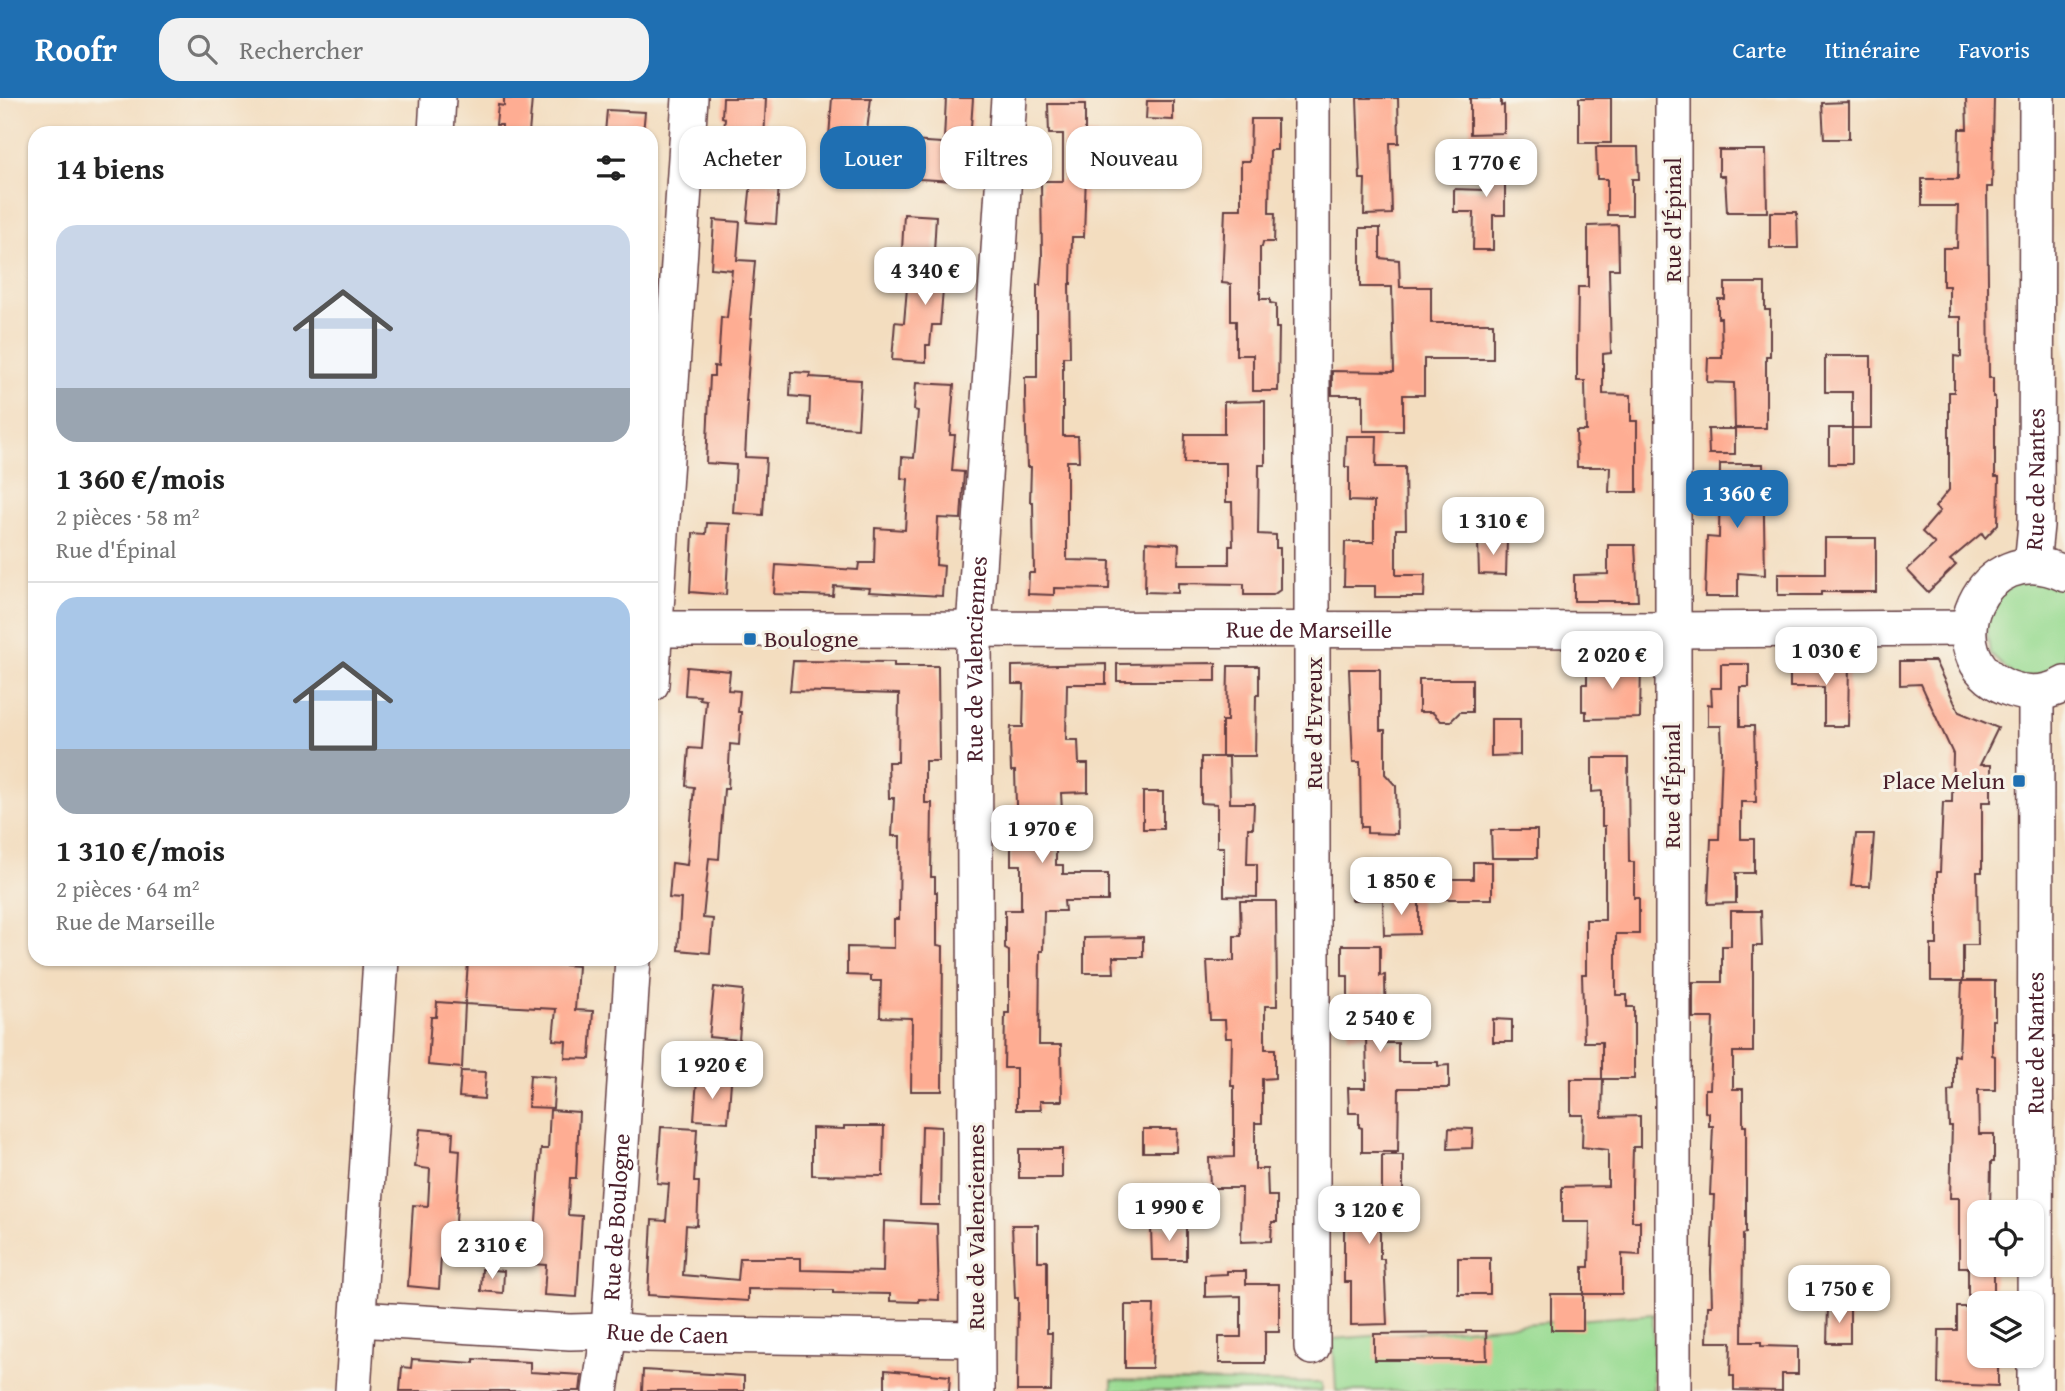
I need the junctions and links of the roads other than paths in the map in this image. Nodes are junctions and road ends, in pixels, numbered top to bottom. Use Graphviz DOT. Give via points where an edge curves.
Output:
graph roads {
  1 [pos="438,98"];
  2 [pos="690,98"];
  3 [pos="1009,98"];
  4 [pos="1312,98"];
  5 [pos="1673,98"];
  6 [pos="2037,98"];
  7 [pos="436,126"];
  8 [pos="658,557"];
  9 [pos="2049,570"];
  10 [pos="1313,628"];
  11 [pos="1968,628"];
  12 [pos="658,629"];
  13 [pos="974,629"];
  14 [pos="1673,630"];
  15 [pos="2050,689"];
  16 [pos="381,966"];
  17 [pos="633,966"];
  18 [pos="358,1319"];
  19 [pos="609,1331"];
  20 [pos="976,1339"];
  21 [pos="1312,1347"];
  22 [pos="354,1391"];
  23 [pos="600,1391"];
  24 [pos="977,1391"];
  25 [pos="1672,1391"];
  26 [pos="2035,1391"];
  1 -- 7 [label="street"];
  2 -- 8 [label="street"];
  3 -- 13 [label="street, Rue de Valenciennes"];
  4 -- 10 [label="street, Rue d'Evreux"];
  5 -- 14 [label="street, Rue d'Épinal"];
  6 -- 9 [label="street, Rue de Nantes" via="2036,525"];
  9 -- 11 [label="street" via="2013,568 1997,576 1973,605"];
  10 -- 13 [label="street, Rue de Marseille"];
  10 -- 14 [label="street, Rue de Marseille"];
  10 -- 21 [label="street, Rue d'Evreux"];
  11 -- 14 [label="street, Rue de Marseille"];
  11 -- 15 [label="street" via="1976,659 2001,685 2018,692"];
  12 -- 13 [label="street, Rue de Marseille"];
  13 -- 20 [label="street, Rue de Valenciennes"];
  14 -- 25 [label="street, Rue d'Épinal"];
  15 -- 26 [label="street, Rue de Nantes"];
  16 -- 18 [label="street"];
  17 -- 19 [label="street, Rue de Boulogne"];
  18 -- 19 [label="street, Rue de Caen"];
  18 -- 22 [label="street"];
  19 -- 20 [label="street, Rue de Caen"];
  19 -- 23 [label="street, Rue de Boulogne"];
  20 -- 24 [label="street, Rue de Valenciennes"];
}
